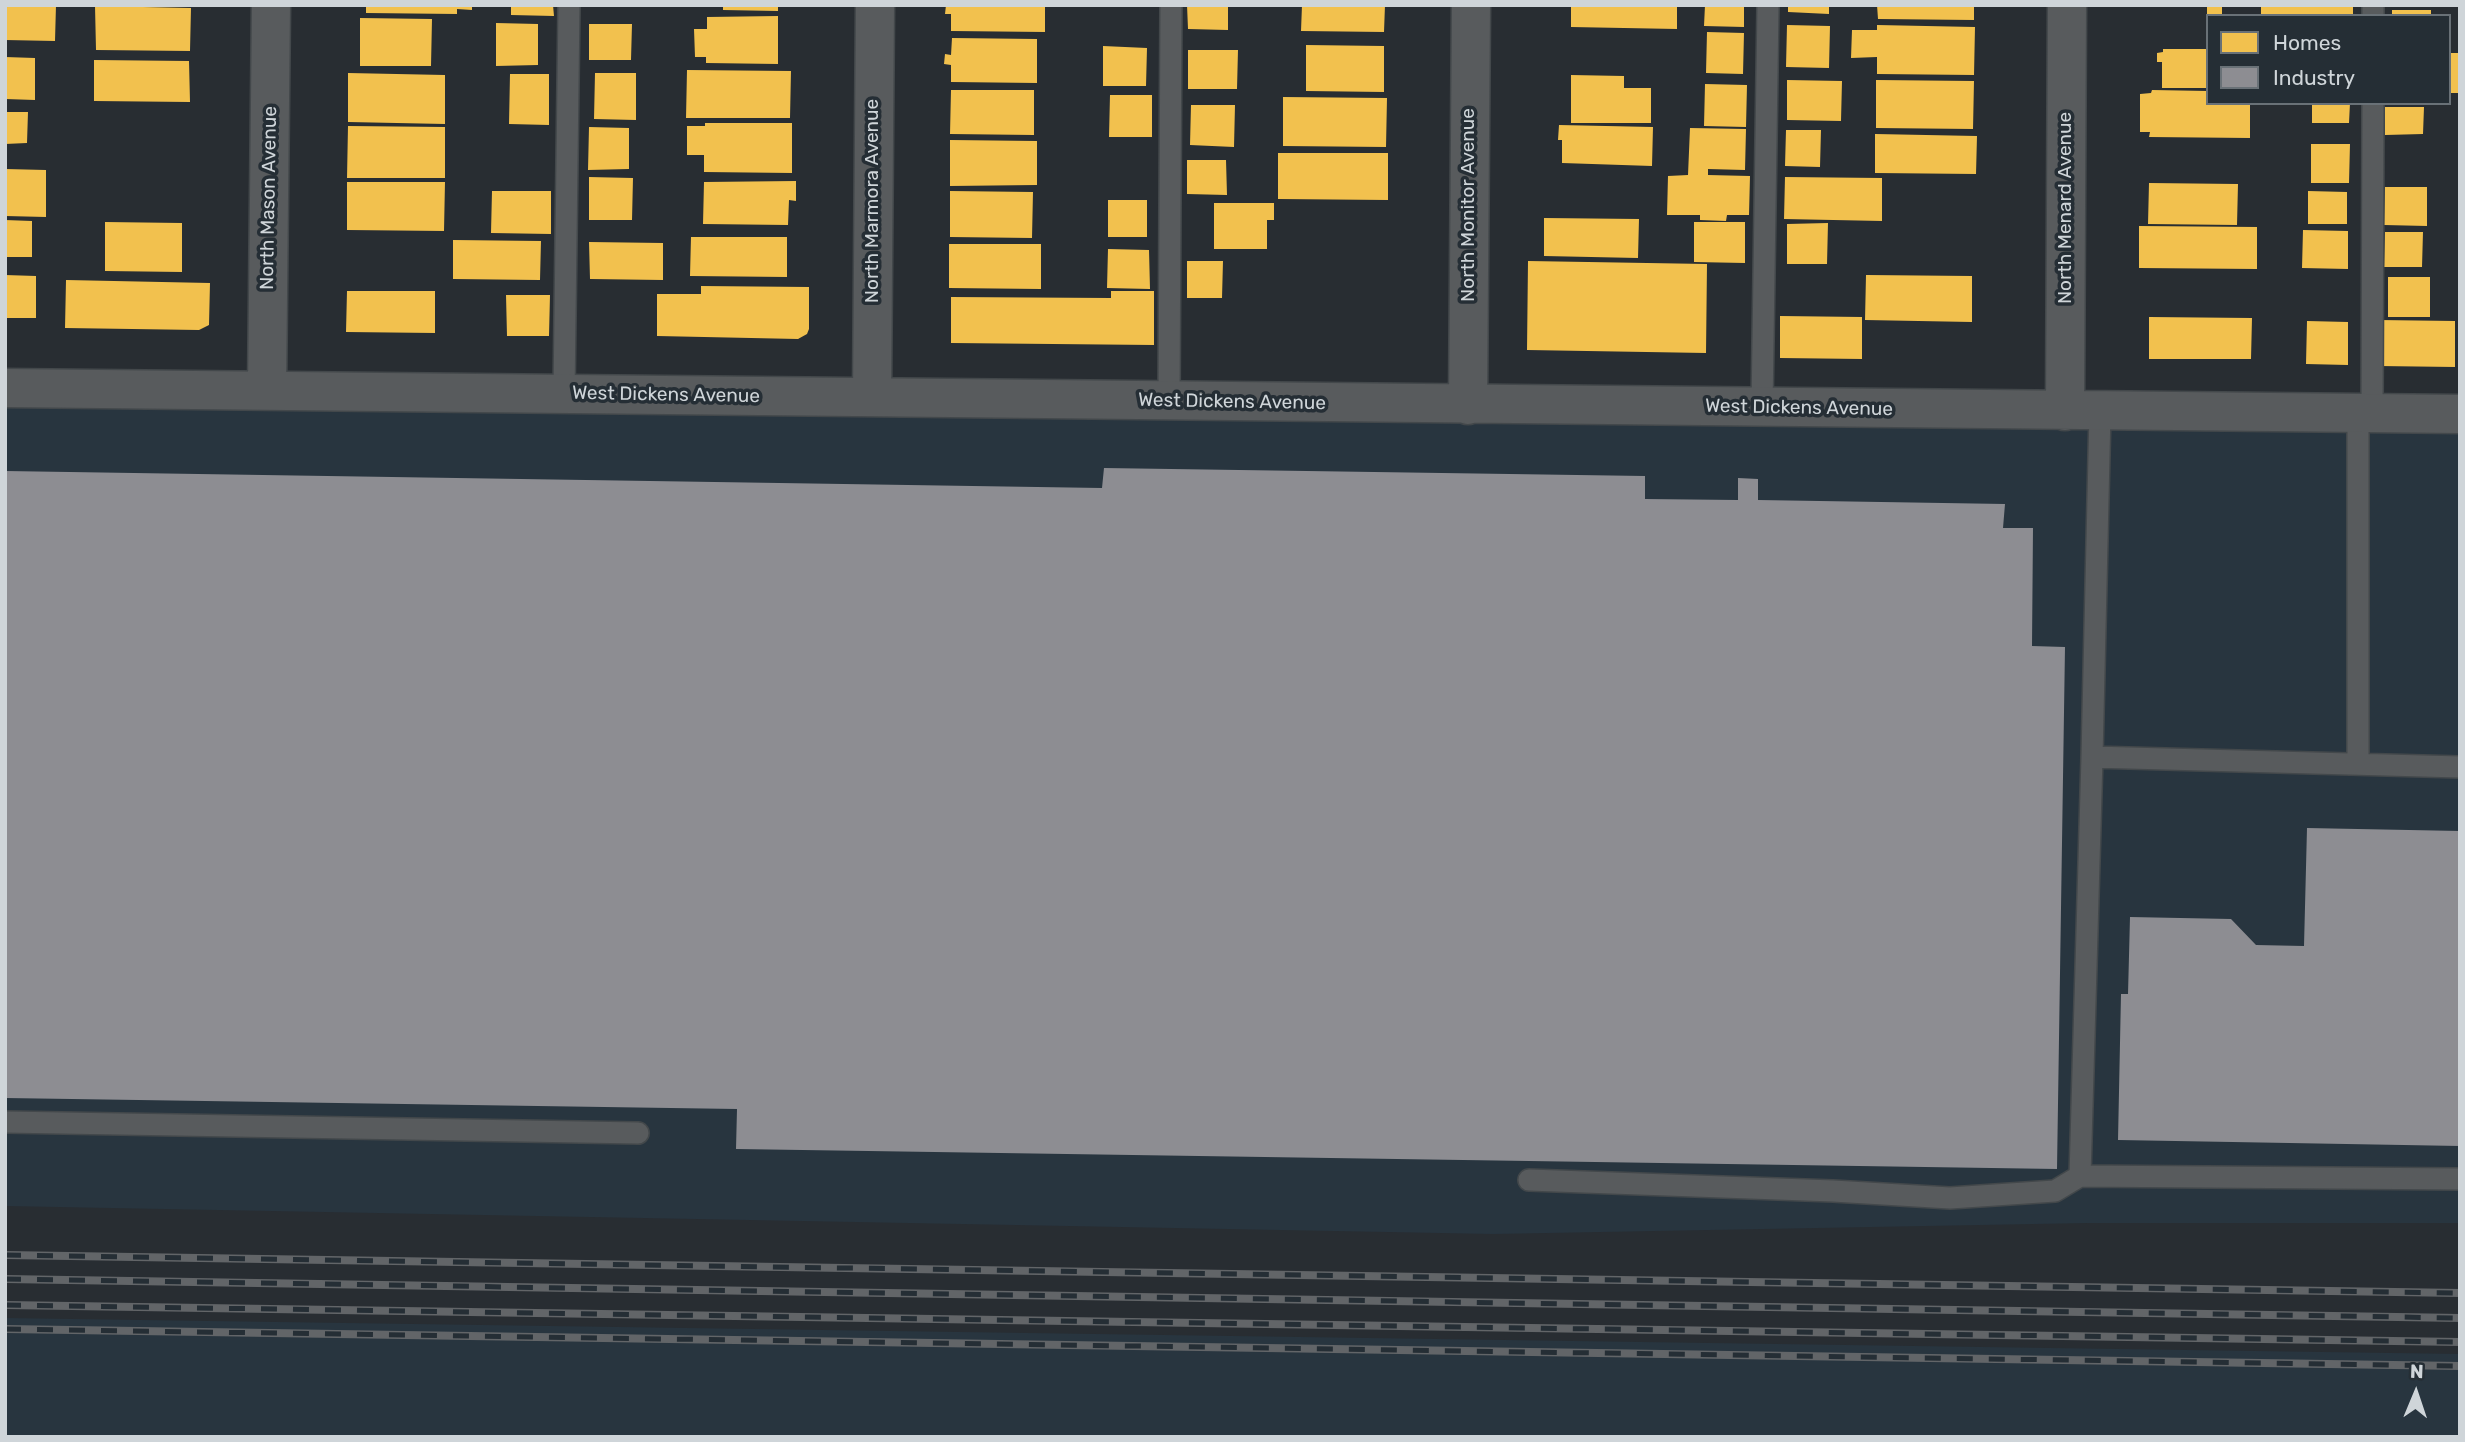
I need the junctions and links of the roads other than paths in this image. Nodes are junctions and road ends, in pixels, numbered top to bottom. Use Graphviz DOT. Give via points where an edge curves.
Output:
graph roads {
  1 [pos="271,5"];
  2 [pos="569,5"];
  3 [pos="875,5"];
  4 [pos="1171,5"];
  5 [pos="1471,5"];
  6 [pos="1768,5"];
  7 [pos="2067,5"];
  8 [pos="2373,105"];
  9 [pos="5,388"];
  10 [pos="267,391"];
  11 [pos="564,394"];
  12 [pos="872,397"];
  13 [pos="1169,401"];
  14 [pos="1468,405"];
  15 [pos="1762,408"];
  16 [pos="2082,412"];
  17 [pos="2460,414"];
  18 [pos="2365,415"];
  19 [pos="2092,757"];
  20 [pos="2358,764"];
  21 [pos="2460,767"];
  22 [pos="5,1122"];
  23 [pos="638,1133"];
  24 [pos="2080,1176"];
  25 [pos="2460,1178"];
  26 [pos="1529,1180"];
  1 -- 10 [label="street, North Mason Avenue"];
  2 -- 11 [label="lane"];
  3 -- 12 [label="street, North Marmora Avenue"];
  4 -- 13 [label="lane"];
  5 -- 14 [label="street, North Monitor Avenue"];
  6 -- 15 [label="lane"];
  7 -- 16 [label="street, North Menard Avenue"];
  8 -- 18 [label="lane"];
  9 -- 10 [label="street, West Dickens Avenue"];
  10 -- 11 [label="street, West Dickens Avenue"];
  11 -- 12 [label="street, West Dickens Avenue"];
  12 -- 13 [label="street, West Dickens Avenue"];
  13 -- 14 [label="street, West Dickens Avenue"];
  14 -- 15 [label="street, West Dickens Avenue"];
  15 -- 16 [label="street, West Dickens Avenue"];
  16 -- 18 [label="street, West Dickens Avenue"];
  16 -- 19 [label="lane"];
  17 -- 18 [label="street, West Dickens Avenue"];
  18 -- 20 [label="lane"];
  19 -- 20 [label="lane"];
  19 -- 24 [label="lane"];
  20 -- 21 [label="lane"];
  22 -- 23 [label="lane"];
  24 -- 25 [label="lane"];
  24 -- 26 [label="lane" via="2055,1191 1950,1198"];
}
